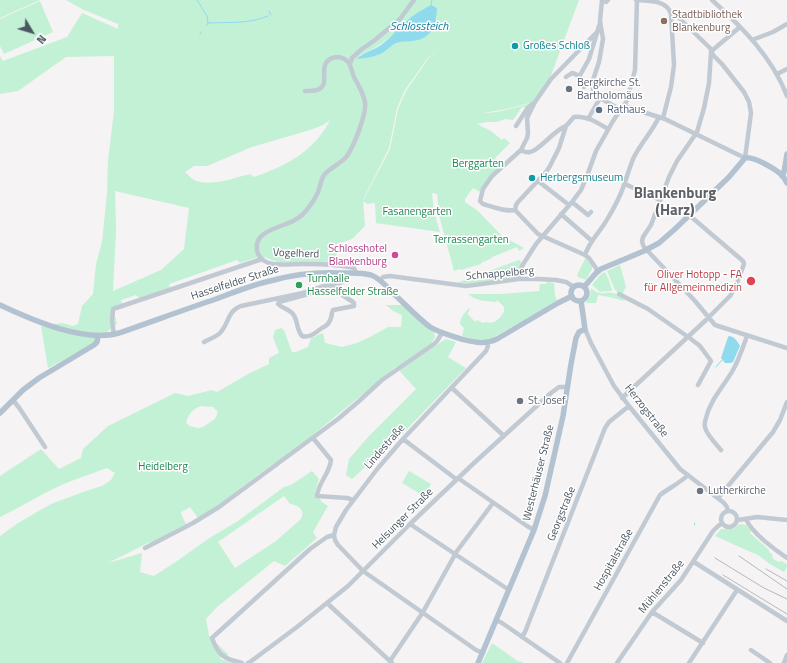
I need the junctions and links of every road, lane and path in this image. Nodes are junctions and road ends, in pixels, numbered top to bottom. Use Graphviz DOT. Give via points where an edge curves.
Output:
graph roads {
  1 [pos="414,0"];
  2 [pos="636,0"];
  3 [pos="712,0"];
  4 [pos="605,1"];
  5 [pos="671,14"];
  6 [pos="600,21"];
  7 [pos="787,24"];
  8 [pos="740,27"];
  9 [pos="596,32"];
  10 [pos="752,40"];
  11 [pos="711,52"];
  12 [pos="350,64"];
  13 [pos="787,69"];
  14 [pos="777,74"];
  15 [pos="579,77"];
  16 [pos="566,78"];
  17 [pos="584,87"];
  18 [pos="305,91"];
  19 [pos="787,96"];
  20 [pos="600,98"];
  21 [pos="535,102"];
  22 [pos="622,108"];
  23 [pos="661,118"];
  24 [pos="588,119"];
  25 [pos="516,126"];
  26 [pos="566,126"];
  27 [pos="608,129"];
  28 [pos="696,134"];
  29 [pos="521,150"];
  30 [pos="787,154"];
  31 [pos="745,158"];
  32 [pos="782,176"];
  33 [pos="538,181"];
  34 [pos="787,183"];
  35 [pos="624,184"];
  36 [pos="660,200"];
  37 [pos="571,203"];
  38 [pos="515,210"];
  39 [pos="591,212"];
  40 [pos="561,214"];
  41 [pos="689,215"];
  42 [pos="542,236"];
  43 [pos="592,241"];
  44 [pos="648,250"];
  45 [pos="585,255"];
  46 [pos="262,259"];
  47 [pos="598,271"];
  48 [pos="356,273"];
  49 [pos="345,276"];
  50 [pos="380,280"];
  51 [pos="519,280"];
  52 [pos="332,287"];
  53 [pos="574,287"];
  54 [pos="584,287"];
  55 [pos="619,294"];
  56 [pos="572,296"];
  57 [pos="581,301"];
  58 [pos="0,305"];
  59 [pos="708,317"];
  60 [pos="585,329"];
  61 [pos="442,333"];
  62 [pos="114,335"];
  63 [pos="98,336"];
  64 [pos="747,336"];
  65 [pos="688,337"];
  66 [pos="204,342"];
  67 [pos="487,342"];
  68 [pos="787,348"];
  69 [pos="698,386"];
  70 [pos="568,387"];
  71 [pos="452,388"];
  72 [pos="622,398"];
  73 [pos="13,400"];
  74 [pos="787,402"];
  75 [pos="629,406"];
  76 [pos="0,412"];
  77 [pos="504,436"];
  78 [pos="313,438"];
  79 [pos="403,439"];
  80 [pos="45,447"];
  81 [pos="721,450"];
  82 [pos="688,475"];
  83 [pos="457,479"];
  84 [pos="718,498"];
  85 [pos="353,500"];
  86 [pos="492,503"];
  87 [pos="728,511"];
  88 [pos="746,519"];
  89 [pos="738,520"];
  90 [pos="787,520"];
  91 [pos="722,523"];
  92 [pos="410,524"];
  93 [pos="534,530"];
  94 [pos="334,535"];
  95 [pos="145,548"];
  96 [pos="456,555"];
  97 [pos="787,558"];
  98 [pos="694,562"];
  99 [pos="364,571"];
  100 [pos="509,590"];
  101 [pos="737,590"];
  102 [pos="327,603"];
  103 [pos="423,612"];
  104 [pos="652,612"];
  105 [pos="496,620"];
  106 [pos="787,621"];
  107 [pos="522,637"];
  108 [pos="702,643"];
  109 [pos="751,650"];
  110 [pos="483,653"];
  111 [pos="787,655"];
  112 [pos="391,662"];
  113 [pos="242,663"];
  114 [pos="248,663"];
  115 [pos="478,663"];
  116 [pos="560,663"];
  117 [pos="567,663"];
  118 [pos="617,663"];
  119 [pos="689,663"];
  120 [pos="770,663"];
  121 [pos="784,663"];
  1 -- 12 [label="street" via="400,19 357,53"];
  2 -- 5 [label="street" via="660,3 668,7"];
  2 -- 22 [label="street" via="635,70 627,100"];
  3 -- 8 [label="street"];
  4 -- 6 [label="street"];
  5 -- 11 [label="street" via="676,15 689,27"];
  5 -- 23 [label="street" via="674,65 671,87"];
  6 -- 9 [label="street"];
  6 -- 20 [label="street" via="603,39 592,83"];
  7 -- 10 [label="street"];
  8 -- 10 [label="street"];
  8 -- 11 [label="street"];
  9 -- 15 [label="street" via="589,59"];
  9 -- 21 [label="street" via="551,79"];
  10 -- 14 [label="street"];
  11 -- 28 [label="street" via="709,83"];
  11 -- 31 [label="street" via="740,86 749,102 751,113"];
  12 -- 18 [label="street" via="344,59 331,58 324,66 324,84 318,90"];
  12 -- 46 [label="street, Vogelherd" via="365,103 364,114 351,149 341,162 325,174 316,197 304,213 295,221 262,235 257,245 258,254"];
  13 -- 14 [label="street"];
  14 -- 19 [label="street"];
  15 -- 16 [label="street" via="572,73"];
  15 -- 17 [label="street"];
  20 -- 22 [label="street"];
  20 -- 24 [label="street"];
  21 -- 25 [label="street"];
  21 -- 29 [label="street" via="528,118 527,138"];
  22 -- 23 [label="street"];
  22 -- 27 [label="street"];
  23 -- 28 [label="street"];
  23 -- 35 [label="street" via="639,148"];
  24 -- 26 [label="street" via="582,116 574,117"];
  24 -- 27 [label="street"];
  26 -- 29 [label="street" via="531,152"];
  26 -- 33 [label="street" via="554,160"];
  27 -- 37 [label="street" via="592,158 582,187"];
  28 -- 31 [label="street"];
  28 -- 36 [label="street" via="677,161"];
  29 -- 38 [label="street" via="492,176 483,189 480,201 491,207"];
  30 -- 32 [label="main road"];
  31 -- 32 [label="main road" via="757,160"];
  31 -- 41 [label="main road"];
  32 -- 34 [label="main road"];
  33 -- 37 [label="street"];
  33 -- 38 [label="street" via="518,202"];
  35 -- 36 [label="street"];
  35 -- 43 [label="street" via="615,206"];
  36 -- 44 [label="street" via="643,237 642,242"];
  37 -- 39 [label="street" via="588,215"];
  37 -- 40 [label="street"];
  38 -- 42 [label="street"];
  40 -- 42 [label="street"];
  40 -- 43 [label="street"];
  41 -- 44 [label="main road" via="671,233"];
  41 -- 59 [label="street" via="744,262 732,293"];
  42 -- 45 [label="street"];
  42 -- 51 [label="street" via="522,266"];
  43 -- 45 [label="street"];
  44 -- 47 [label="main road"];
  44 -- 59 [label="street"];
  45 -- 47 [label="street"];
  46 -- 48 [label="street, Vogelherd" via="273,264 346,266 354,268"];
  46 -- 62 [label="street, Hasselfelder Straße" via="113,309"];
  47 -- 54 [label="main road"];
  48 -- 49 [label="main road, Hasselfelder Straße"];
  48 -- 50 [label="main road, Hasselfelder Straße"];
  49 -- 52 [label="street" via="343,282"];
  49 -- 62 [label="main road, Hasselfelder Straße" via="325,273 304,274 266,282"];
  49 -- 66 [label="street" via="303,293 236,308 220,332"];
  50 -- 51 [label="street, Schnappelberg" via="390,276 466,286"];
  50 -- 61 [label="main road, Hasselfelder Straße" via="426,323"];
  51 -- 53 [label="street, Schnappelberg" via="560,280"];
  52 -- 52 [label="street" via="279,302 280,306 294,314 298,332 302,336 313,335 328,324 333,310 354,306 353,302"];
  53 -- 54 [label="main road"];
  53 -- 56 [label="main road"];
  54 -- 57 [label="main road" via="587,295"];
  55 -- 65 [label="street" via="646,308"];
  56 -- 57 [label="main road" via="575,300"];
  56 -- 67 [label="main road, Hasselfelder Straße" via="503,336"];
  57 -- 60 [label="main road, Herzogstraße"];
  58 -- 63 [label="main road, Hasselfelder Straße" via="59,328"];
  59 -- 64 [label="street" via="715,325"];
  59 -- 65 [label="street"];
  60 -- 70 [label="main road, Westerhäuser Straße" via="579,332 576,338"];
  60 -- 72 [label="street, Herzogstraße"];
  61 -- 67 [label="main road, Hasselfelder Straße" via="472,342"];
  61 -- 78 [label="street" via="438,341 382,380"];
  62 -- 63 [label="main road, Hasselfelder Straße"];
  63 -- 73 [label="main road" via="94,345 39,378"];
  64 -- 68 [label="street"];
  64 -- 81 [label="street" via="730,375 706,416 704,426"];
  65 -- 69 [label="street" via="700,346 711,361"];
  65 -- 72 [label="street"];
  67 -- 71 [label="street, Lindestraße" via="486,351"];
  70 -- 77 [label="street, Helsunger Straße" via="554,390"];
  70 -- 93 [label="main road, Westerhäuser Straße" via="553,461"];
  71 -- 77 [label="street"];
  71 -- 79 [label="street, Lindestraße"];
  72 -- 75 [label="street, Herzogstraße"];
  73 -- 76 [label="main road"];
  73 -- 80 [label="street"];
  74 -- 84 [label="street" via="773,432"];
  75 -- 82 [label="street, Herzogstraße"];
  75 -- 107 [label="street, Georgstraße" via="605,428"];
  77 -- 83 [label="street, Helsunger Straße"];
  78 -- 85 [label="street" via="331,460 317,496"];
  78 -- 95 [label="street" via="219,507"];
  79 -- 83 [label="street"];
  79 -- 85 [label="street, Lindestraße"];
  82 -- 84 [label="street, Herzogstraße"];
  82 -- 117 [label="street, Hospitalstraße" via="660,495"];
  83 -- 86 [label="street"];
  83 -- 92 [label="street, Helsunger Straße"];
  84 -- 87 [label="street, Herzogstraße" via="726,505"];
  85 -- 94 [label="street, Lindestraße" via="336,527"];
  86 -- 93 [label="street"];
  86 -- 96 [label="street"];
  87 -- 89 [label="street" via="735,513"];
  87 -- 91 [label="street" via="724,512"];
  88 -- 89 [label="street"];
  88 -- 90 [label="street" via="757,517"];
  88 -- 97 [label="street" via="773,549"];
  89 -- 91 [label="street" via="732,527 726,527"];
  91 -- 98 [label="street, Mühlenstraße" via="713,532"];
  92 -- 96 [label="street"];
  92 -- 99 [label="street, Helsunger Straße"];
  93 -- 100 [label="main road, Westerhäuser Straße"];
  94 -- 99 [label="street" via="338,545"];
  94 -- 113 [label="street" via="327,537 310,550 212,638 215,648 221,655"];
  96 -- 100 [label="street"];
  96 -- 103 [label="street"];
  98 -- 101 [label="street"];
  98 -- 104 [label="street, Mühlenstraße" via="679,583"];
  99 -- 102 [label="street, Helsunger Straße"];
  99 -- 103 [label="street"];
  100 -- 105 [label="main road, Westerhäuser Straße"];
  101 -- 106 [label="street"];
  101 -- 108 [label="street"];
  102 -- 112 [label="street"];
  102 -- 114 [label="street, Helsunger Straße"];
  103 -- 110 [label="street"];
  103 -- 112 [label="street"];
  104 -- 108 [label="street"];
  104 -- 118 [label="street, Mühlenstraße"];
  105 -- 107 [label="street"];
  105 -- 110 [label="main road, Westerhäuser Straße"];
  107 -- 116 [label="street"];
  108 -- 119 [label="street"];
  109 -- 120 [label="street"];
  110 -- 115 [label="main road, Westerhäuser Straße"];
  111 -- 121 [label="street"];
}
